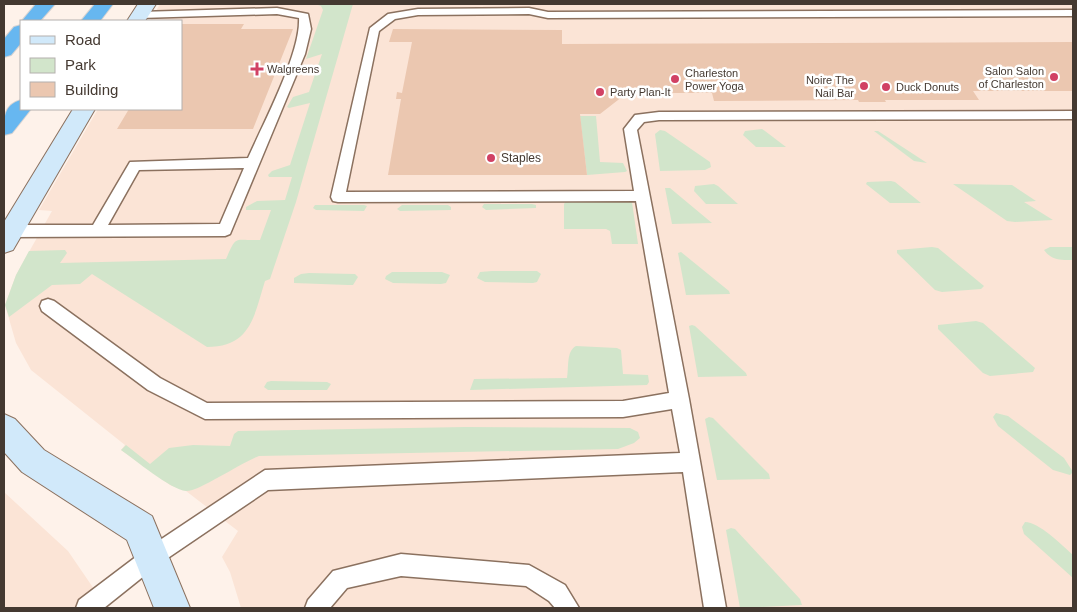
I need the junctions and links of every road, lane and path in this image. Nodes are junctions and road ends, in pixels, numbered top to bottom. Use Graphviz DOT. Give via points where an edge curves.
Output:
graph roads {
  1 [pos="46,4"];
  2 [pos="104,4"];
  3 [pos="141,13"];
  4 [pos="1073,13"];
  5 [pos="31,20"];
  6 [pos="91,20"];
  7 [pos="20,32"];
  8 [pos="4,50"];
  9 [pos="20,108"];
  10 [pos="83,110"];
  11 [pos="1073,115"];
  12 [pos="4,128"];
  13 [pos="253,163"];
  14 [pos="643,196"];
  15 [pos="97,231"];
  16 [pos="8,237"];
  17 [pos="48,306"];
  18 [pos="680,399"];
  19 [pos="4,429"];
  20 [pos="692,462"];
  21 [pos="152,558"];
  22 [pos="87,608"];
  23 [pos="172,608"];
  24 [pos="316,608"];
  25 [pos="568,608"];
  26 [pos="715,608"];
  1 -- 5 [label="highway"];
  2 -- 6 [label="highway"];
  3 -- 13 [label="lane" via="277,11 304,16 305,29 299,54"];
  4 -- 14 [label="lane" via="548,16 529,11 418,12 392,16 374,30 338,197"];
  7 -- 8 [label="highway"];
  9 -- 12 [label="highway"];
  10 -- 16 [label="street"];
  11 -- 14 [label="lane" via="640,118 630,129"];
  13 -- 15 [label="lane" via="135,165"];
  13 -- 15 [label="lane" via="226,230"];
  14 -- 18 [label="lane"];
  15 -- 16 [label="lane"];
  17 -- 18 [label="lane" via="154,384 205,411 624,409"];
  18 -- 20 [label="lane"];
  19 -- 21 [label="street" via="33,461 140,528"];
  20 -- 21 [label="lane" via="266,480"];
  20 -- 26 [label="lane"];
  21 -- 22 [label="lane"];
  21 -- 23 [label="street"];
  24 -- 25 [label="lane" via="341,579 401,565 529,576 557,594"];
}
